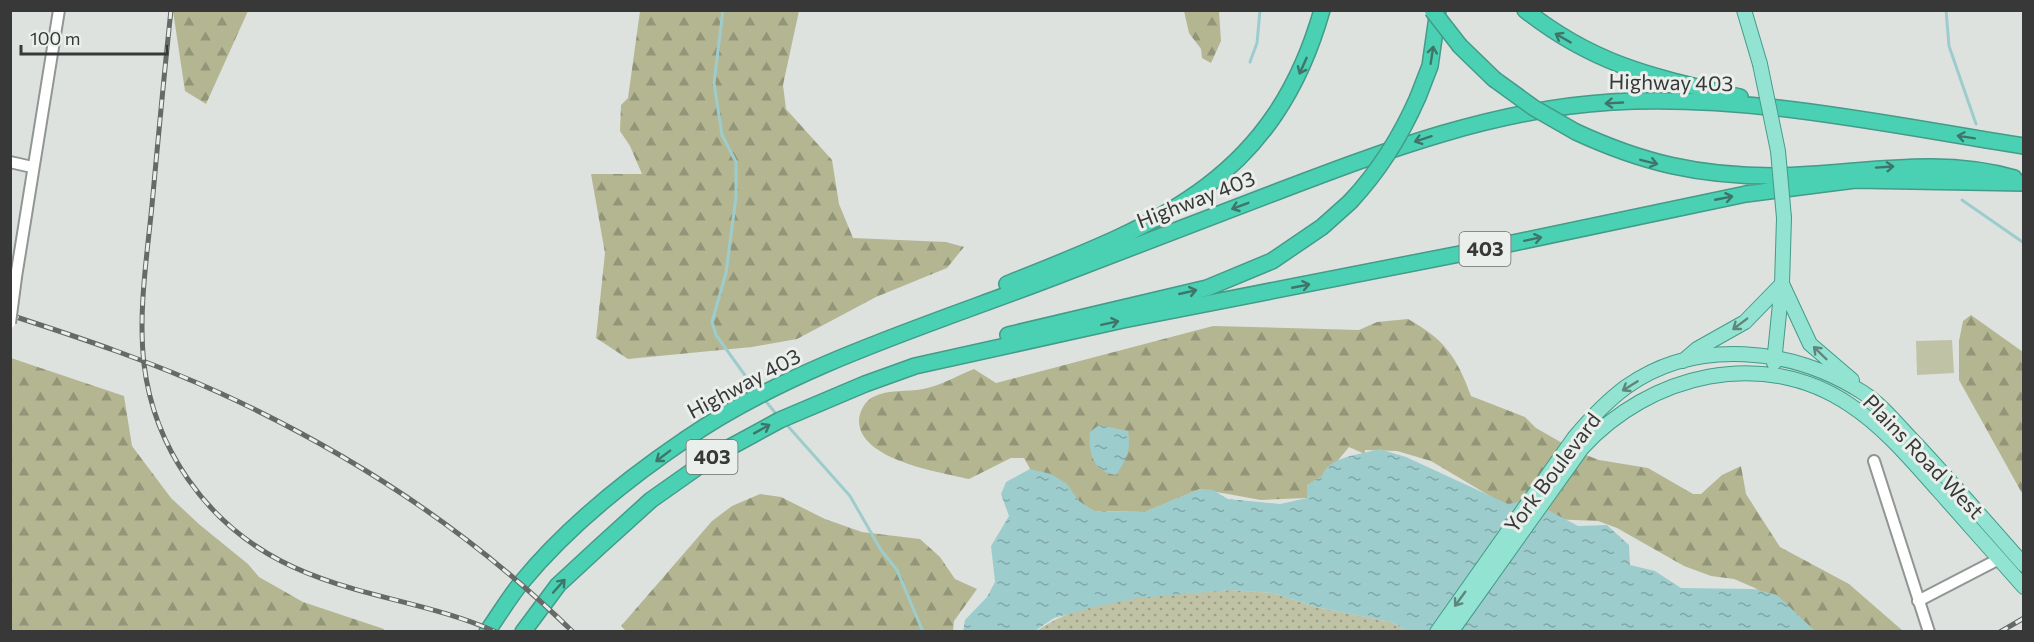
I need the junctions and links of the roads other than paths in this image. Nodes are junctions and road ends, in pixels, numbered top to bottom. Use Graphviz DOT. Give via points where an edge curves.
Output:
graph roads {
  1 [pos="59,10"];
  2 [pos="1322,10"];
  3 [pos="1432,10"];
  4 [pos="1438,10"];
  5 [pos="1525,10"];
  6 [pos="1744,10"];
  7 [pos="1798,111"];
  8 [pos="2024,146"];
  9 [pos="10,162"];
  10 [pos="32,167"];
  11 [pos="2024,182"];
  12 [pos="1782,284"];
  13 [pos="10,323"];
  14 [pos="1775,356"];
  15 [pos="843,358"];
  16 [pos="950,358"];
  17 [pos="1683,362"];
  18 [pos="1772,375"];
  19 [pos="1863,393"];
  20 [pos="1578,443"];
  21 [pos="1874,461"];
  22 [pos="1999,559"];
  23 [pos="2024,565"];
  24 [pos="2022,585"];
  25 [pos="1918,601"];
  26 [pos="486,632"];
  27 [pos="523,632"];
  28 [pos="1437,632"];
  29 [pos="1451,632"];
  30 [pos="1929,632"];
  1 -- 10 [label="street"];
  2 -- 15 [label="highway, one-way" via="1308,54 1284,103 1244,153 1208,186 1116,241 954,305"];
  3 -- 11 [label="highway, one-way, bridge" via="1460,46 1494,79 1576,132 1637,159 1673,168 1774,176 1894,166 1986,170"];
  16 -- 4 [label="highway, one-way, bridge" via="997,338 1207,288 1272,261 1322,227 1371,180 1404,129 1430,66"];
  7 -- 5 [label="highway, one-way" via="1648,75 1605,60 1558,36"];
  6 -- 12 [label="main road, bridge" via="1778,151 1784,218"];
  8 -- 7 [label="highway, Highway 403 / 403, one-way"];
  7 -- 15 [label="highway, Highway 403 / 403, one-way" via="1708,102 1612,102 1488,120 1360,161"];
  9 -- 10 [label="street"];
  10 -- 13 [label="street, bridge"];
  16 -- 11 [label="highway, 403, one-way" via="1746,194 1855,180"];
  12 -- 14 [label="main road"];
  12 -- 17 [label="main road, one-way" via="1745,322 1697,349"];
  19 -- 12 [label="main road, one-way" via="1848,375 1810,344"];
  14 -- 17 [label="main road, York Boulevard" via="1718,355"];
  14 -- 18 [label="main road"];
  14 -- 19 [label="main road, Plains Road West" via="1821,370"];
  15 -- 26 [label="highway, Highway 403 / 403, one-way" via="749,401 687,438 642,472 558,544 522,583"];
  27 -- 16 [label="highway, 403, one-way" via="558,585 615,532 651,500 712,457 780,420 865,384"];
  17 -- 20 [label="main road, York Boulevard, one-way" via="1627,386 1592,417"];
  18 -- 20 [label="main road, York Boulevard" via="1728,373 1698,377 1661,389"];
  18 -- 22 [label="main road, Plains Road West" via="1832,394 1859,412 1906,453"];
  19 -- 23 [label="main road, Plains Road West" via="1888,414"];
  20 -- 28 [label="main road, York Boulevard, one-way"];
  20 -- 29 [label="main road, York Boulevard"];
  21 -- 25 [label="street"];
  22 -- 24 [label="main road, Plains Road West"];
  22 -- 25 [label="street"];
  25 -- 30 [label="street"];
}
